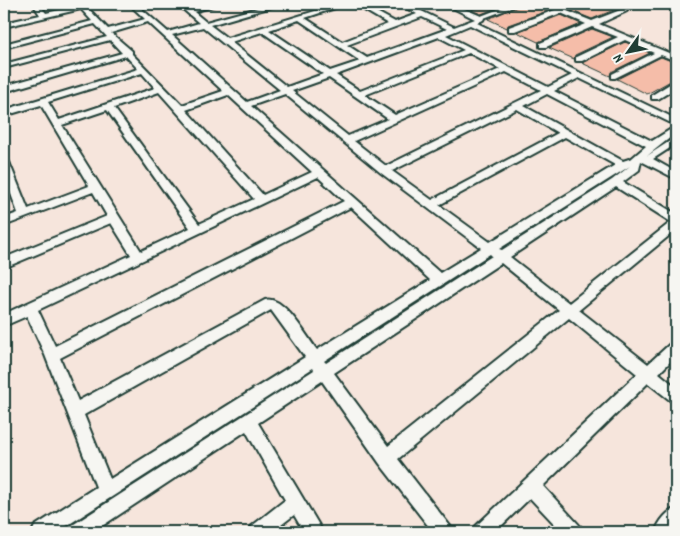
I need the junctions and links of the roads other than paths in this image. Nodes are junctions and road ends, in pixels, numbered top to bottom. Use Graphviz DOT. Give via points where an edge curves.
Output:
graph roads {
  1 [pos="36,4"];
  2 [pos="132,4"];
  3 [pos="180,4"];
  4 [pos="216,4"];
  5 [pos="279,4"];
  6 [pos="344,4"];
  7 [pos="357,4"];
  8 [pos="402,4"];
  9 [pos="453,4"];
  10 [pos="518,4"];
  11 [pos="545,4"];
  12 [pos="578,4"];
  13 [pos="81,5"];
  14 [pos="560,10"];
  15 [pos="625,10"];
  16 [pos="189,11"];
  17 [pos="423,14"];
  18 [pos="44,16"];
  19 [pos="484,16"];
  20 [pos="300,18"];
  21 [pos="149,20"];
  22 [pos="96,22"];
  23 [pos="471,23"];
  24 [pos="205,24"];
  25 [pos="393,24"];
  26 [pos="593,24"];
  27 [pos="4,25"];
  28 [pos="264,29"];
  29 [pos="453,29"];
  30 [pos="512,29"];
  31 [pos="439,34"];
  32 [pos="108,35"];
  33 [pos="165,35"];
  34 [pos="625,37"];
  35 [pos="226,41"];
  36 [pos="340,45"];
  37 [pos="543,45"];
  38 [pos="4,46"];
  39 [pos="470,50"];
  40 [pos="661,52"];
  41 [pos="129,53"];
  42 [pos="579,59"];
  43 [pos="676,59"];
  44 [pos="368,62"];
  45 [pos="4,66"];
  46 [pos="506,69"];
  47 [pos="144,70"];
  48 [pos="332,74"];
  49 [pos="579,75"];
  50 [pos="615,76"];
  51 [pos="676,84"];
  52 [pos="4,89"];
  53 [pos="160,89"];
  54 [pos="287,91"];
  55 [pos="550,91"];
  56 [pos="228,92"];
  57 [pos="358,95"];
  58 [pos="655,97"];
  59 [pos="43,101"];
  60 [pos="244,106"];
  61 [pos="110,107"];
  62 [pos="519,107"];
  63 [pos="180,108"];
  64 [pos="4,113"];
  65 [pos="396,120"];
  66 [pos="676,122"];
  67 [pos="57,124"];
  68 [pos="676,129"];
  69 [pos="566,133"];
  70 [pos="348,140"];
  71 [pos="676,140"];
  72 [pos="645,154"];
  73 [pos="4,162"];
  74 [pos="622,165"];
  75 [pos="676,169"];
  76 [pos="385,171"];
  77 [pos="319,173"];
  78 [pos="676,176"];
  79 [pos="8,180"];
  80 [pos="616,182"];
  81 [pos="97,187"];
  82 [pos="261,200"];
  83 [pos="353,201"];
  84 [pos="432,205"];
  85 [pos="24,214"];
  86 [pos="115,217"];
  87 [pos="676,219"];
  88 [pos="4,222"];
  89 [pos="676,224"];
  90 [pos="198,230"];
  91 [pos="488,248"];
  92 [pos="138,257"];
  93 [pos="502,257"];
  94 [pos="4,263"];
  95 [pos="439,280"];
  96 [pos="30,308"];
  97 [pos="569,310"];
  98 [pos="4,320"];
  99 [pos="676,347"];
  100 [pos="52,355"];
  101 [pos="319,366"];
  102 [pos="648,374"];
  103 [pos="676,396"];
  104 [pos="74,412"];
  105 [pos="249,422"];
  106 [pos="386,458"];
  107 [pos="531,486"];
  108 [pos="106,491"];
  109 [pos="296,503"];
  110 [pos="676,517"];
  111 [pos="41,532"];
  112 [pos="77,532"];
  113 [pos="258,532"];
  114 [pos="314,532"];
  115 [pos="444,532"];
  116 [pos="482,532"];
  117 [pos="574,532"];
  118 [pos="664,532"];
  1 -- 18 [label="street"];
  2 -- 21 [label="street"];
  3 -- 16 [label="street"];
  4 -- 16 [label="street"];
  5 -- 24 [label="street"];
  6 -- 20 [label="street"];
  7 -- 25 [label="street"];
  8 -- 17 [label="street"];
  9 -- 23 [label="street" via="481,19"];
  10 -- 19 [label="street"];
  11 -- 14 [label="street"];
  12 -- 14 [label="street"];
  13 -- 18 [label="street"];
  13 -- 22 [label="street"];
  14 -- 26 [label="street"];
  14 -- 30 [label="street"];
  15 -- 26 [label="street"];
  16 -- 24 [label="street"];
  17 -- 25 [label="street"];
  17 -- 29 [label="street"];
  18 -- 27 [label="street"];
  20 -- 28 [label="street"];
  20 -- 36 [label="street"];
  21 -- 32 [label="street"];
  21 -- 33 [label="street"];
  22 -- 32 [label="street"];
  22 -- 38 [label="street"];
  23 -- 29 [label="street"];
  23 -- 49 [label="street"];
  24 -- 33 [label="street"];
  24 -- 35 [label="street"];
  25 -- 36 [label="street"];
  26 -- 34 [label="street"];
  26 -- 37 [label="street"];
  28 -- 35 [label="street"];
  28 -- 48 [label="street"];
  29 -- 31 [label="street"];
  31 -- 39 [label="street"];
  31 -- 44 [label="street"];
  32 -- 41 [label="street"];
  32 -- 45 [label="street"];
  33 -- 56 [label="street"];
  34 -- 40 [label="street"];
  34 -- 42 [label="street"];
  35 -- 54 [label="street"];
  36 -- 44 [label="street"];
  39 -- 46 [label="street"];
  39 -- 57 [label="street"];
  40 -- 43 [label="street"];
  40 -- 50 [label="street"];
  41 -- 47 [label="street"];
  41 -- 52 [label="street"];
  44 -- 48 [label="street"];
  46 -- 55 [label="street"];
  46 -- 65 [label="street"];
  47 -- 53 [label="street"];
  47 -- 59 [label="street"];
  48 -- 54 [label="street"];
  48 -- 57 [label="street"];
  49 -- 55 [label="street"];
  49 -- 66 [label="street"];
  51 -- 58 [label="street"];
  53 -- 61 [label="street"];
  53 -- 63 [label="street"];
  54 -- 60 [label="street"];
  54 -- 70 [label="street"];
  55 -- 62 [label="street"];
  55 -- 72 [label="street"];
  56 -- 60 [label="street"];
  56 -- 63 [label="street"];
  57 -- 65 [label="street"];
  59 -- 64 [label="street"];
  59 -- 67 [label="street"];
  60 -- 77 [label="street"];
  61 -- 67 [label="street"];
  61 -- 90 [label="street"];
  62 -- 69 [label="street"];
  62 -- 76 [label="street"];
  63 -- 82 [label="street"];
  65 -- 70 [label="street"];
  67 -- 81 [label="street"];
  68 -- 72 [label="street"];
  69 -- 74 [label="street"];
  69 -- 84 [label="street"];
  70 -- 76 [label="street"];
  71 -- 72 [label="street"];
  72 -- 74 [label="street"];
  72 -- 75 [label="street"];
  72 -- 78 [label="street"];
  72 -- 80 [label="street" via="635,168"];
  73 -- 79 [label="street"];
  74 -- 91 [label="street"];
  76 -- 84 [label="street"];
  77 -- 82 [label="street"];
  77 -- 83 [label="street"];
  79 -- 85 [label="street"];
  80 -- 87 [label="street"];
  80 -- 93 [label="street"];
  81 -- 85 [label="street"];
  81 -- 86 [label="street"];
  82 -- 90 [label="street"];
  83 -- 95 [label="street"];
  83 -- 100 [label="street"];
  84 -- 91 [label="street"];
  85 -- 88 [label="street"];
  86 -- 92 [label="street"];
  86 -- 94 [label="street"];
  89 -- 97 [label="street"];
  90 -- 92 [label="street"];
  91 -- 93 [label="street"];
  91 -- 95 [label="street"];
  92 -- 96 [label="street"];
  93 -- 97 [label="street"];
  93 -- 101 [label="street"];
  95 -- 101 [label="street"];
  96 -- 98 [label="street"];
  96 -- 100 [label="street"];
  97 -- 102 [label="street"];
  97 -- 106 [label="street"];
  99 -- 102 [label="street"];
  100 -- 104 [label="street"];
  101 -- 104 [label="street" via="277,307 270,304"];
  101 -- 105 [label="street"];
  101 -- 106 [label="street"];
  101 -- 108 [label="street"];
  102 -- 103 [label="street"];
  102 -- 107 [label="street"];
  104 -- 108 [label="street"];
  105 -- 109 [label="street"];
  105 -- 112 [label="street"];
  106 -- 115 [label="street"];
  107 -- 116 [label="street"];
  107 -- 117 [label="street"];
  108 -- 111 [label="street"];
  109 -- 113 [label="street"];
  109 -- 114 [label="street"];
  110 -- 118 [label="street"];
}
